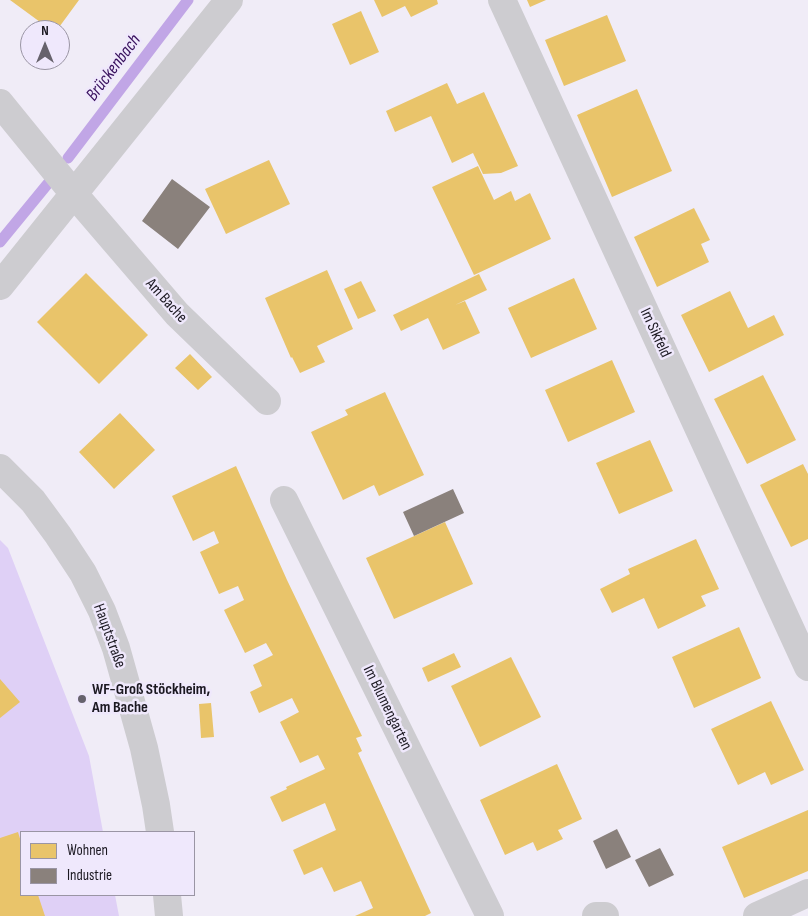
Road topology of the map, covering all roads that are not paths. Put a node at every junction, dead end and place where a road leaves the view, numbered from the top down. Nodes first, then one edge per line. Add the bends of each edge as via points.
1 (229, 0) edge
2 (502, 0) edge
3 (0, 103) edge
4 (74, 194) junction
5 (0, 286) edge
6 (267, 401) dead end
7 (0, 468) edge
8 (284, 500) dead end
9 (808, 666) edge
10 (160, 831) edge
11 (808, 892) edge
12 (167, 896) edge
13 (169, 916) edge
14 (490, 916) edge
15 (596, 916) edge
16 (605, 916) edge
17 (757, 916) edge

1 - 4 street
2 - 9 street, Im Sikfeld
3 - 4 street, Am Bache
4 - 5 street
4 - 6 street, Am Bache via 177,314
7 - 10 street, Hauptstraße via 33,501 58,535 83,573 102,612 116,648 144,748
8 - 14 street, Im Blumengarten
11 - 17 street
12 - 13 street
15 - 16 street

